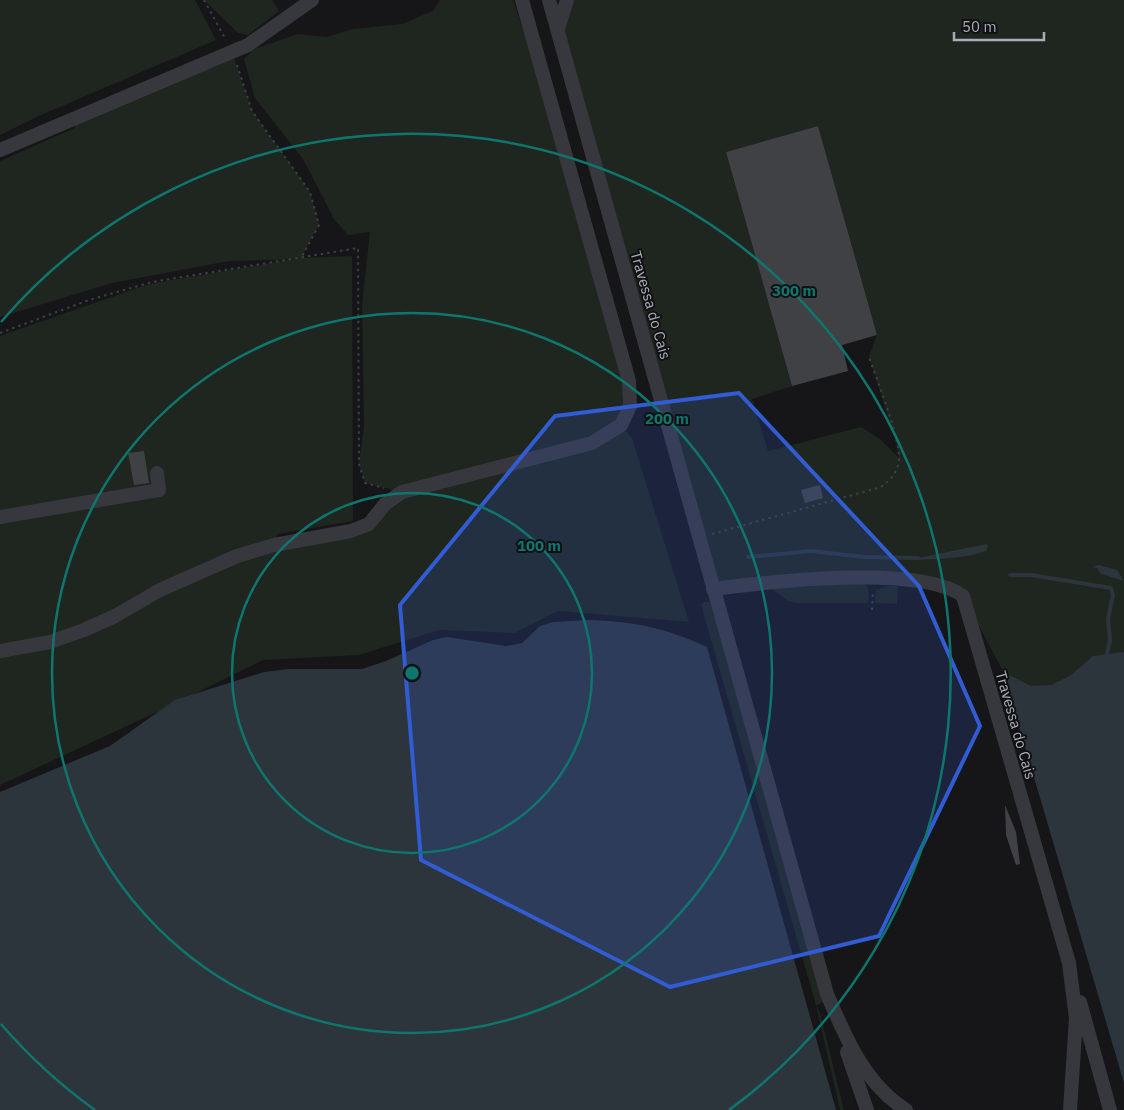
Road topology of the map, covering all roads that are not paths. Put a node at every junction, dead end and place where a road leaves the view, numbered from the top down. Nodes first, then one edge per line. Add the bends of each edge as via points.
1 (312, 0) edge
2 (522, 0) edge
3 (549, 0) edge
4 (568, 0) edge
5 (558, 30) junction
6 (0, 150) edge
7 (157, 473) dead end
8 (0, 517) edge
9 (713, 589) junction
10 (0, 651) edge
11 (1068, 963) junction
12 (827, 994) junction
13 (867, 1110) edge
14 (906, 1110) edge
15 (1070, 1110) edge
16 (1110, 1110) edge

1 - 6 street via 248,45
2 - 10 street via 629,381 630,406 621,425 592,443 402,492 385,504 370,524 351,532 274,545 237,556 160,590 84,630 50,642
3 - 5 street, Travessa do Cais
4 - 5 street
5 - 9 street, Travessa do Cais
7 - 8 street via 159,490
9 - 11 street, Travessa do Cais via 777,580 874,579 940,585 963,596
9 - 12 street, Travessa do Cais
11 - 15 street, Travessa do Cais via 1076,1018
11 - 16 street
12 - 13 street
12 - 14 street, Travessa do Cais via 844,1033 870,1077 885,1095

